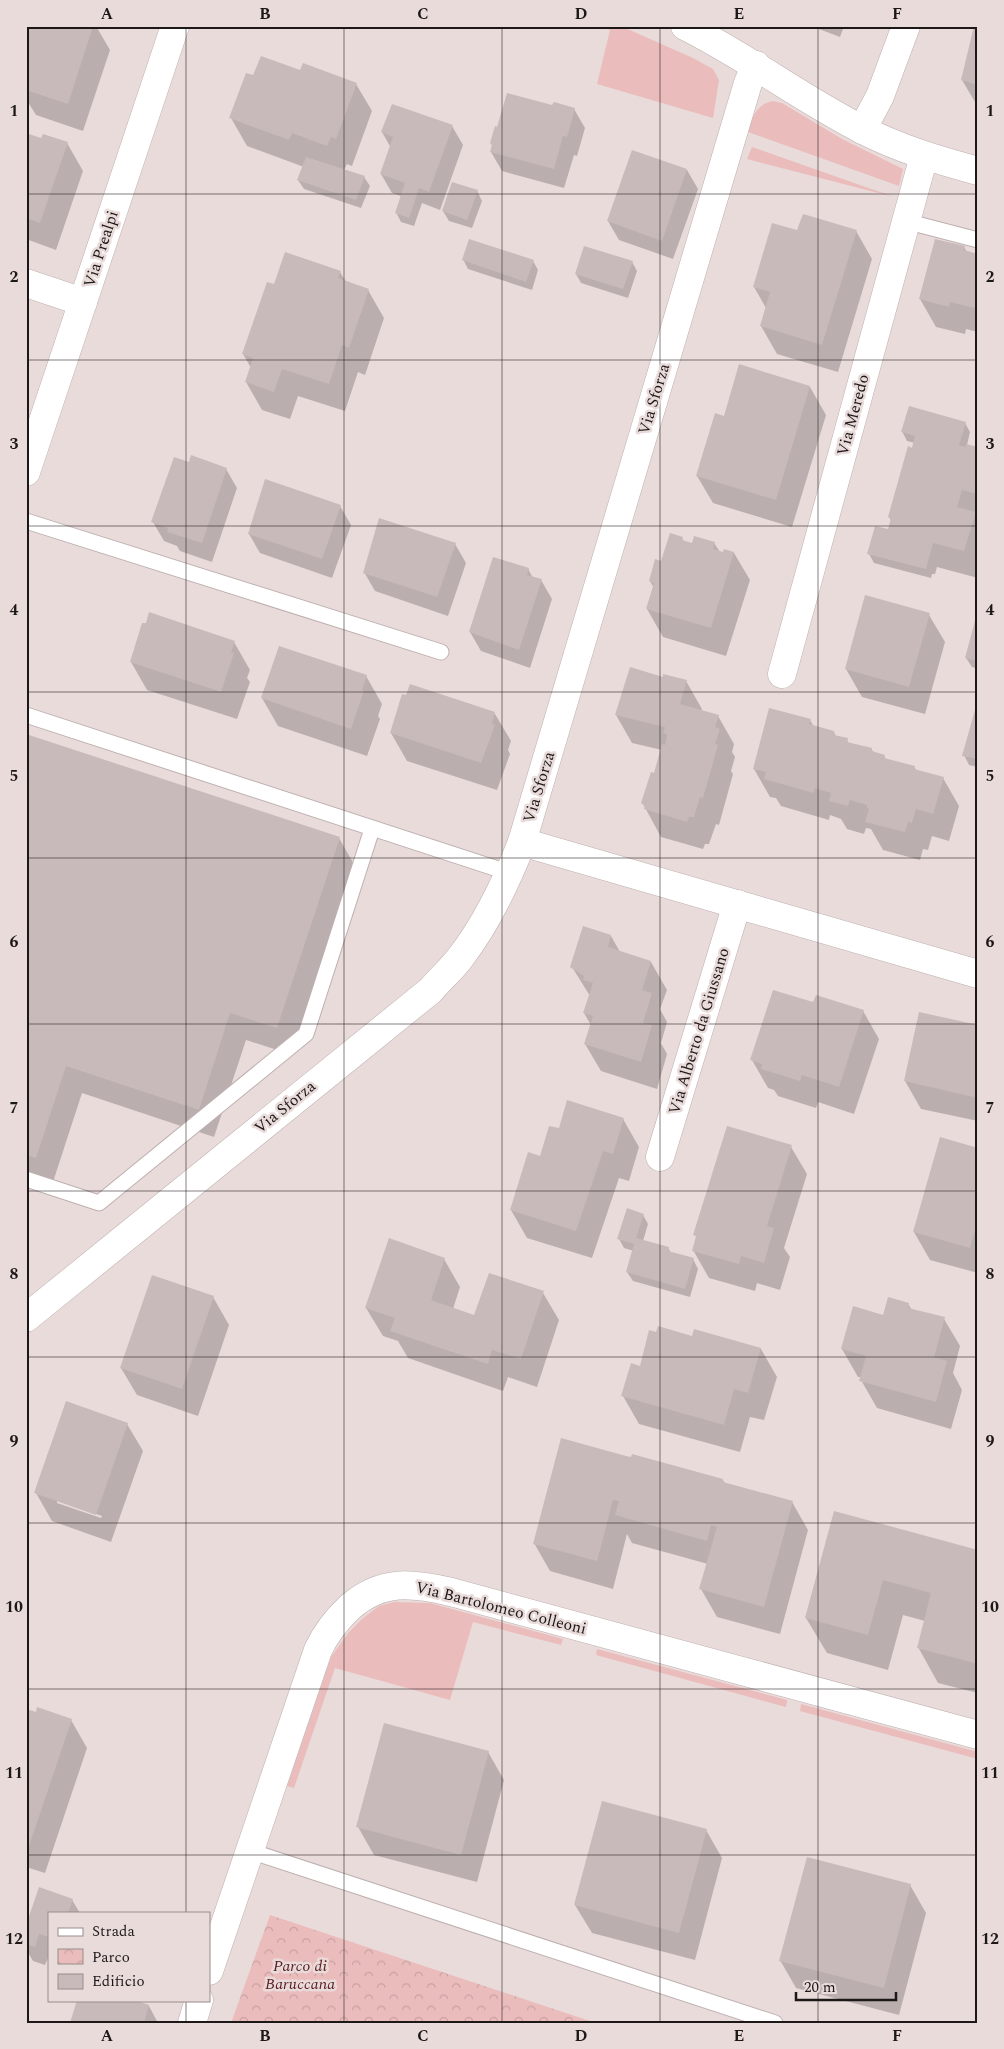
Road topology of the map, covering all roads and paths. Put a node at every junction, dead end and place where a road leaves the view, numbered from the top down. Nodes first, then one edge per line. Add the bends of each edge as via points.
1 (175, 26) edge
2 (685, 26) edge
3 (906, 26) edge
4 (756, 66) junction
5 (862, 130) junction
6 (924, 156) junction
7 (978, 171) edge
8 (905, 221) junction
9 (978, 240) edge
10 (26, 283) edge
11 (83, 302) junction
12 (26, 472) edge
13 (26, 521) edge
14 (441, 652) dead end
15 (782, 674) dead end
16 (26, 715) edge
17 (372, 829) junction
18 (522, 842) junction
19 (510, 873) junction
20 (738, 904) junction
21 (978, 974) edge
22 (660, 1157) dead end
23 (26, 1179) edge
24 (26, 1318) edge
25 (978, 1735) edge
26 (250, 1851) junction
27 (210, 1968) edge
28 (198, 2002) edge
29 (192, 2023) edge
30 (775, 2023) edge

1 - 11 street, Via Prealpi
2 - 4 street
3 - 5 street via 880,96
4 - 5 street
4 - 18 street, Via Sforza via 748,83
5 - 6 street
6 - 7 street
6 - 8 street, Via Meredo
8 - 9 lane
8 - 15 street, Via Meredo
10 - 11 street
11 - 12 street, Via Prealpi
13 - 14 lane
16 - 17 lane
17 - 19 lane
17 - 23 lane via 306,1034 99,1203
18 - 19 street, Via Sforza
18 - 20 street
19 - 24 street, Via Sforza via 479,932 431,990
20 - 21 street
20 - 22 street, Via Alberto da Giussano
25 - 26 street, Via Bartolomeo Colleoni via 451,1592 424,1586 395,1585 378,1589 358,1600 322,1641
26 - 27 street, Via Bartolomeo Colleoni
26 - 30 lane
28 - 29 street

